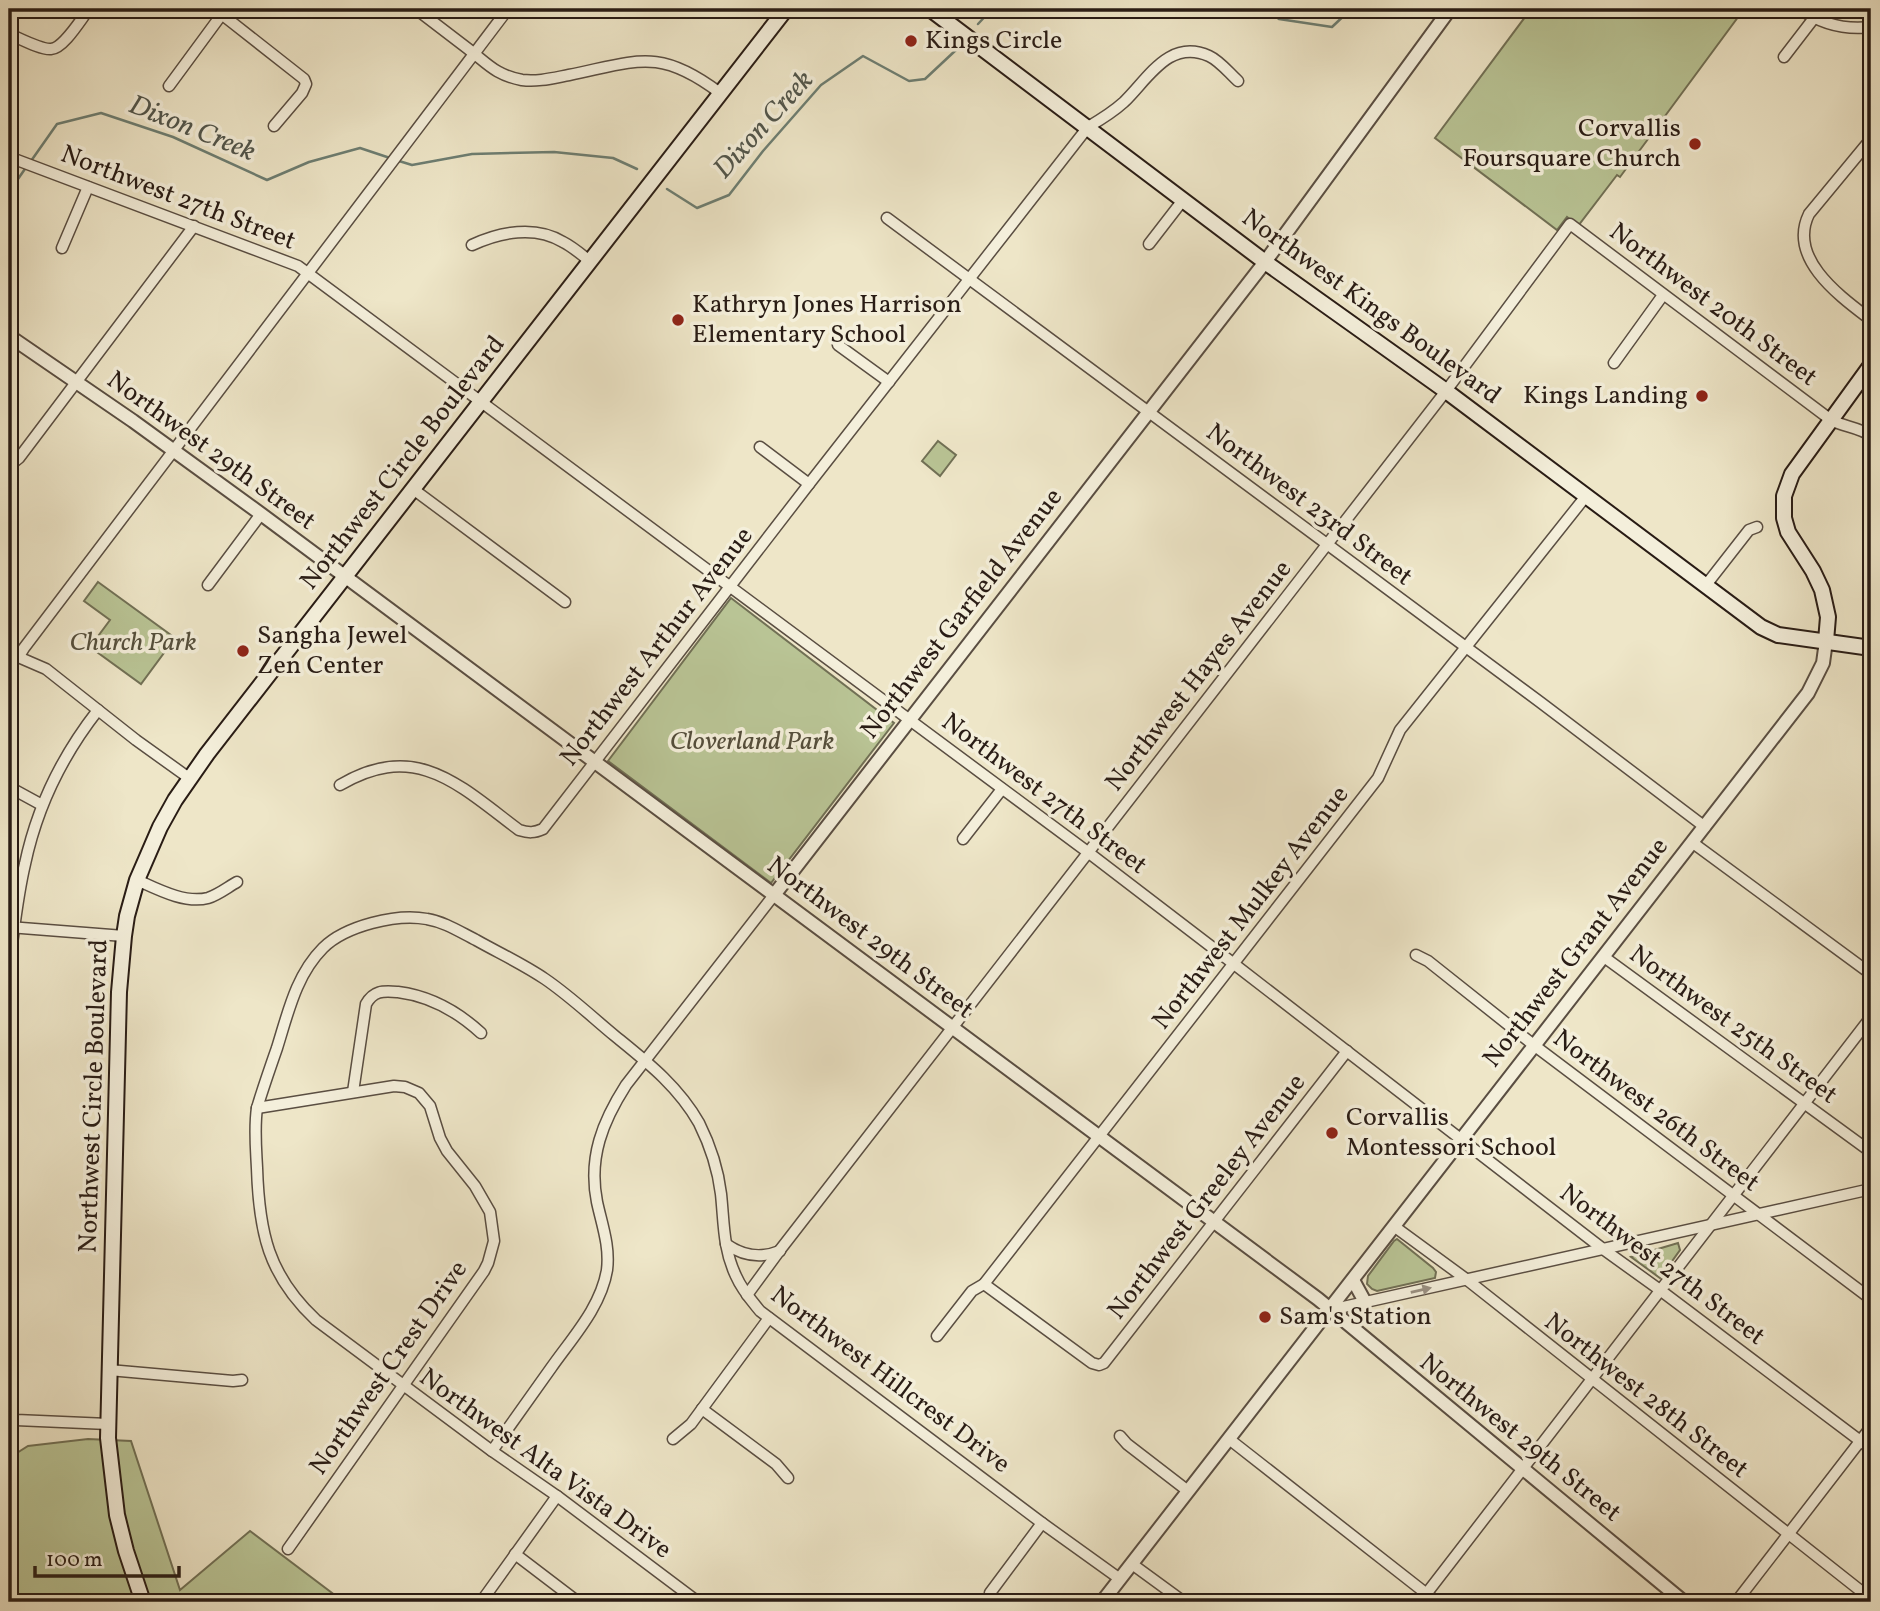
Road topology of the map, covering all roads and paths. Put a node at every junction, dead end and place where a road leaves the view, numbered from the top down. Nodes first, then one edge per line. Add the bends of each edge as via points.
1 (89, 9) edge
2 (416, 9) edge
3 (508, 9) edge
4 (786, 9) edge
5 (930, 9) edge
6 (1450, 9) edge
7 (1800, 9) edge
8 (219, 11) edge
9 (1814, 18) junction
10 (1871, 27) edge
11 (9, 34) edge
12 (475, 53) junction
13 (1784, 57) dead end
14 (1238, 81) dead end
15 (169, 86) dead end
16 (720, 93) junction
17 (274, 127) dead end
18 (1088, 127) junction
19 (1871, 139) edge
20 (12, 158) edge
21 (88, 187) junction
22 (1183, 200) junction
23 (887, 218) dead end
24 (1570, 224) joint
25 (194, 226) junction
26 (1149, 244) dead end
27 (472, 245) dead end
28 (62, 248) dead end
29 (591, 261) junction
30 (1265, 262) junction
31 (308, 273) junction
32 (969, 279) junction
33 (1663, 295) junction
34 (1871, 320) edge
35 (9, 337) edge
36 (838, 345) dead end
37 (1614, 363) dead end
38 (1871, 365) edge
39 (889, 382) junction
40 (77, 383) junction
41 (1446, 391) junction
42 (481, 402) junction
43 (1148, 412) junction
44 (1831, 420) junction
45 (1871, 436) edge
46 (760, 447) dead end
47 (174, 451) junction
48 (9, 466) edge
49 (809, 484) junction
50 (413, 489) junction
51 (1586, 496) junction
52 (261, 514) junction
53 (1757, 527) dead end
54 (1327, 545) junction
55 (345, 576) junction
56 (208, 585) dead end
57 (1706, 585) junction
58 (731, 587) junction
59 (565, 602) dead end
60 (1826, 641) junction
61 (1466, 647) junction
62 (1871, 648) edge
63 (14, 655) edge
64 (98, 710) junction
65 (909, 720) junction
66 (595, 762) junction
67 (189, 779) junction
68 (340, 785) dead end
69 (9, 787) edge
70 (1002, 789) junction
71 (42, 805) junction
72 (1705, 827) junction
73 (963, 839) dead end
74 (1693, 843) junction
75 (1088, 853) junction
76 (137, 880) junction
77 (237, 882) dead end
78 (774, 895) junction
79 (12, 928) edge
80 (124, 936) junction
81 (1416, 955) dead end
82 (1604, 957) junction
83 (1234, 964) junction
84 (9, 965) edge
85 (1871, 974) edge
86 (1871, 1017) edge
87 (953, 1028) junction
88 (481, 1033) dead end
89 (1535, 1046) junction
90 (1347, 1051) junction
91 (645, 1061) junction
92 (353, 1092) junction
93 (1805, 1103) junction
94 (257, 1108) junction
95 (1100, 1137) junction
96 (1461, 1140) junction
97 (1871, 1152) edge
98 (1871, 1189) edge
99 (1735, 1196) junction
100 (1758, 1214) junction
101 (1214, 1223) junction
102 (1712, 1224) junction
103 (1395, 1227) junction
104 (726, 1244) junction
105 (1603, 1249) junction
106 (780, 1250) junction
107 (1466, 1279) junction
108 (1353, 1280) junction
109 (984, 1284) junction
110 (1660, 1290) junction
111 (747, 1296) junction
112 (1871, 1299) edge
113 (1365, 1302) junction
114 (1330, 1310) junction
115 (769, 1318) junction
116 (937, 1336) dead end
117 (109, 1370) junction
118 (242, 1380) dead end
119 (1592, 1380) junction
120 (404, 1385) junction
121 (702, 1409) junction
122 (9, 1418) edge
123 (108, 1424) junction
124 (1871, 1427) edge
125 (1120, 1436) dead end
126 (673, 1439) dead end
127 (1229, 1439) junction
128 (1861, 1441) junction
129 (1871, 1449) edge
130 (492, 1451) junction
131 (1523, 1470) junction
132 (788, 1478) dead end
133 (1188, 1490) junction
134 (557, 1496) junction
135 (1042, 1523) junction
136 (1789, 1534) junction
137 (288, 1549) dead end
138 (514, 1554) junction
139 (1132, 1564) junction
140 (1120, 1579) junction
141 (990, 1594) dead end
142 (1423, 1598) edge
143 (1871, 1599) edge
144 (143, 1602) edge
145 (481, 1602) edge
146 (578, 1602) edge
147 (698, 1602) edge
148 (1102, 1602) edge
149 (1184, 1602) edge
150 (1437, 1602) edge
151 (1684, 1602) edge
152 (1736, 1602) edge

1 - 11 street via 57,47 47,48
2 - 12 street
3 - 12 street
4 - 16 main road, Northwest Circle Boulevard
5 - 18 main road, Northwest Kings Boulevard
6 - 30 street, Northwest Garfield Avenue
7 - 9 street
8 - 15 street
8 - 17 street via 304,79 302,93
9 - 10 street via 1834,25
9 - 13 street
12 - 16 street via 499,73 534,81 617,64 657,62 688,71
12 - 31 street
14 - 18 street, Northwest Arthur Avenue via 1207,55 1175,54
16 - 29 main road, Northwest Circle Boulevard
18 - 22 main road, Northwest Kings Boulevard
18 - 32 street, Northwest Arthur Avenue
19 - 34 street via 1809,214 1803,236 1821,276
20 - 21 street, Northwest 27th Street
21 - 25 street, Northwest 27th Street
21 - 28 street
22 - 26 street
22 - 30 main road, Northwest Kings Boulevard
23 - 32 street, Northwest 23rd Street
24 - 33 street, Northwest 20th Street
24 - 41 street, Northwest Hayes Avenue
25 - 31 street, Northwest 27th Street
25 - 40 street
27 - 29 street via 508,233 539,233 563,241
29 - 42 main road, Northwest Circle Boulevard
30 - 41 main road, Northwest Kings Boulevard
30 - 43 street, Northwest Garfield Avenue
31 - 42 street, Northwest 27th Street
31 - 47 street
32 - 39 street, Northwest Arthur Avenue
32 - 43 street, Northwest 23rd Street
33 - 37 street
33 - 44 street, Northwest 20th Street
35 - 40 street, Northwest 29th Street
36 - 39 street
38 - 44 main road, Northwest Grant Avenue
39 - 49 street, Northwest Arthur Avenue
40 - 47 street, Northwest 29th Street
40 - 48 street
41 - 51 main road, Northwest Kings Boulevard
41 - 54 street, Northwest Hayes Avenue
42 - 50 main road, Northwest Circle Boulevard
42 - 58 street, Northwest 27th Street
43 - 54 street, Northwest 23rd Street
43 - 65 street, Northwest Garfield Avenue
44 - 45 street, Northwest 20th Street
44 - 60 main road, Northwest Grant Avenue via 1792,474 1783,506 1788,532 1822,590 1828,617
46 - 49 street
47 - 52 street, Northwest 29th Street
47 - 63 street via 24,648
49 - 58 street, Northwest Arthur Avenue
50 - 55 main road, Northwest Circle Boulevard
50 - 59 street
51 - 57 main road, Northwest Kings Boulevard
51 - 61 street, Northwest Mulkey Avenue
52 - 55 street, Northwest 29th Street
52 - 56 street
53 - 57 street via 1749,530
54 - 61 street, Northwest 23rd Street
54 - 75 street, Northwest Hayes Avenue
55 - 66 street, Northwest 29th Street
55 - 67 main road, Northwest Circle Boulevard
57 - 60 main road, Northwest Kings Boulevard via 1770,632
58 - 65 street, Northwest 27th Street
58 - 66 street, Northwest Arthur Avenue
60 - 62 main road, Northwest Kings Boulevard
60 - 72 street, Northwest Grant Avenue via 1823,663 1808,693
61 - 72 street, Northwest 23rd Street
61 - 83 street, Northwest Mulkey Avenue via 1400,730 1378,778
63 - 64 street via 46,669
64 - 67 street
64 - 71 street via 60,766
65 - 70 street, Northwest 27th Street
65 - 78 street, Northwest Garfield Avenue
66 - 68 street, Northwest Arthur Avenue via 547,825 536,832 519,830 458,784 416,768 370,771
66 - 78 street, Northwest 29th Street
67 - 76 main road, Northwest Circle Boulevard via 160,827
69 - 71 street
70 - 73 street
70 - 75 street, Northwest 27th Street
71 - 79 street
72 - 74 street, Northwest Grant Avenue
74 - 82 street, Northwest Grant Avenue
74 - 85 street
75 - 83 street, Northwest 27th Street
75 - 87 street, Northwest Hayes Avenue
76 - 77 street via 189,898 208,898
76 - 80 main road, Northwest Circle Boulevard
78 - 87 street, Northwest 29th Street
78 - 91 street, Northwest Garfield Avenue
79 - 80 street
79 - 84 street
80 - 117 main road, Northwest Circle Boulevard
81 - 89 street, Northwest 26th Street
82 - 89 street, Northwest Grant Avenue
82 - 93 street, Northwest 25th Street
83 - 90 street, Northwest 27th Street
83 - 95 street, Northwest Mulkey Avenue
86 - 93 street
87 - 95 street, Northwest 29th Street
87 - 106 street, Northwest Hayes Avenue
88 - 92 street via 436,1003 404,993 379,992 366,1004
89 - 96 street, Northwest Grant Avenue
89 - 99 street, Northwest 26th Street
90 - 96 street, Northwest 27th Street
90 - 101 street, Northwest Greeley Avenue
91 - 94 street, Northwest Hillcrest Drive via 523,965 437,921 393,918 349,931 313,961 290,1004
91 - 104 street, Northwest Hillcrest Drive via 685,1101 706,1138 718,1174
91 - 130 street, Northwest Garfield Avenue via 611,1109 601,1132 595,1167 608,1255 601,1291
92 - 94 street, Northwest Crest Drive
92 - 120 street, Northwest Crest Drive via 405,1087 424,1098 440,1138 487,1203 493,1225 488,1263
93 - 97 street, Northwest 25th Street
93 - 99 street
94 - 120 street, Northwest Alta Vista Drive via 258,1196 268,1249 280,1277 316,1320
95 - 101 street, Northwest 29th Street
95 - 109 street, Northwest Mulkey Avenue
96 - 103 street, Northwest Grant Avenue
96 - 105 street, Northwest 27th Street
98 - 100 street
99 - 100 street, Northwest 26th Street
99 - 102 street
100 - 102 street
100 - 112 street, Northwest 26th Street
101 - 109 street, Northwest Greeley Avenue via 1099,1365
101 - 114 street, Northwest 29th Street
102 - 105 street
102 - 110 street
103 - 107 street, Northwest 28th Street
103 - 108 street, Northwest Grant Avenue
104 - 106 street via 750,1255
104 - 111 street, Northwest Hillcrest Drive
105 - 107 street
105 - 110 street, Northwest 27th Street
106 - 111 street, Northwest Hayes Avenue
113 -> 107 street
107 - 119 street, Northwest 28th Street
108 - 113 street
108 - 114 street, Northwest Grant Avenue
109 - 116 street, Northwest Mulkey Avenue via 972,1291
110 - 119 street
110 - 128 street, Northwest 27th Street
111 - 115 street, Northwest Hillcrest Drive
113 - 114 street
114 - 127 street, Northwest Grant Avenue
114 - 131 street, Northwest 29th Street
115 - 121 street
115 - 135 street, Northwest Hillcrest Drive
117 - 118 street
117 - 123 main road, Northwest Circle Boulevard
119 - 131 street
119 - 136 street, Northwest 28th Street
120 - 130 street, Northwest Alta Vista Drive
120 - 137 street, Northwest Crest Drive
121 - 126 street
121 - 132 street
122 - 123 street
123 - 144 main road, Northwest Circle Boulevard via 117,1515
124 - 128 street
125 - 133 street
127 - 133 street, Northwest Grant Avenue
127 - 142 street
128 - 129 street, Northwest 27th Street
128 - 136 street
130 - 134 street, Northwest Alta Vista Drive
131 - 142 street
131 - 151 street, Northwest 29th Street
133 - 139 street, Northwest Grant Avenue
134 - 138 street
134 - 147 street, Northwest Alta Vista Drive
135 - 140 street, Northwest Hillcrest Drive
135 - 141 street
136 - 143 street, Northwest 28th Street
136 - 152 street
138 - 145 street
138 - 146 street
139 - 140 street, Northwest Grant Avenue
139 - 149 street
140 - 148 street, Northwest Grant Avenue
142 - 150 street

